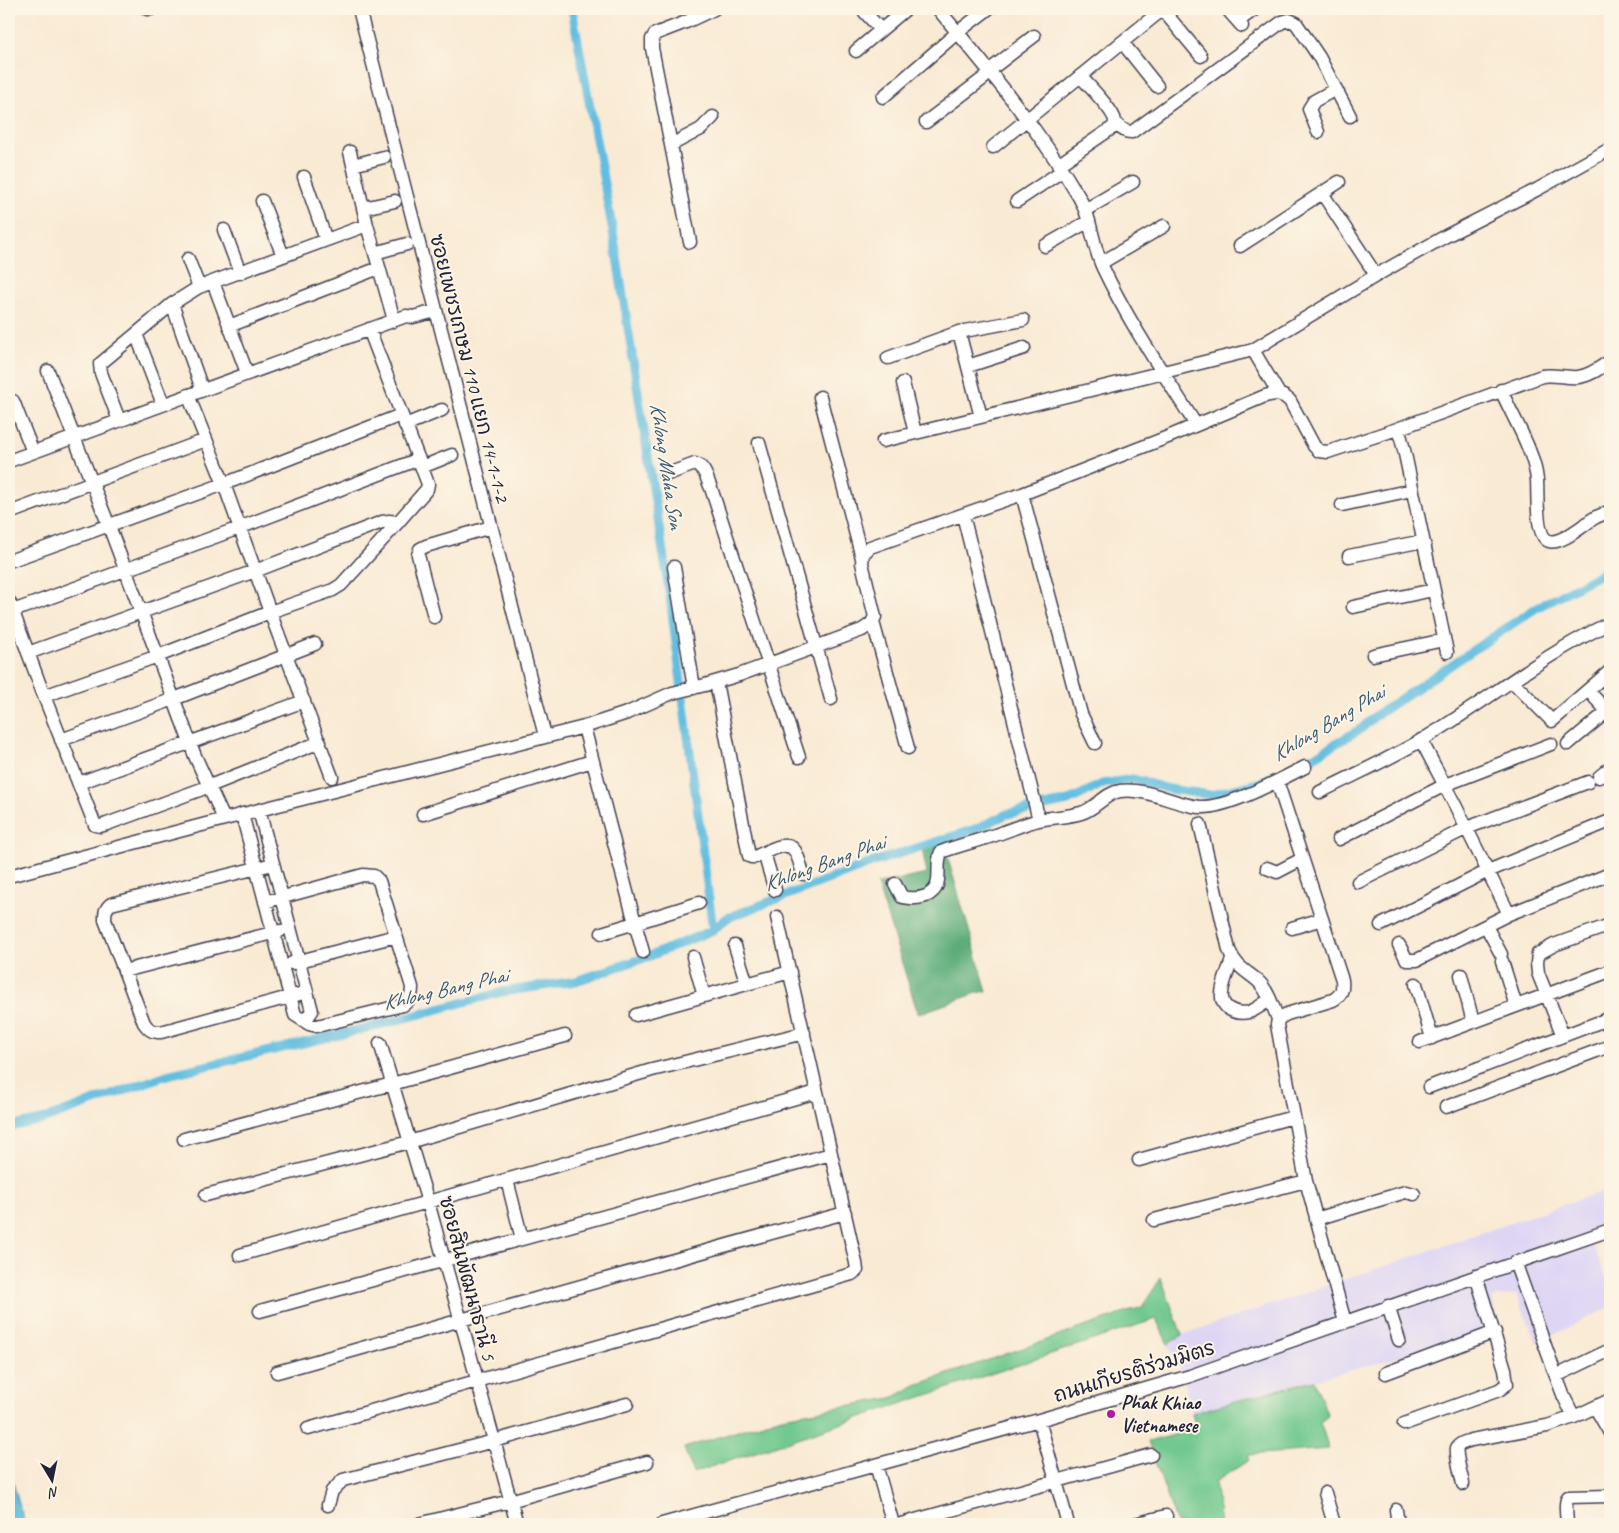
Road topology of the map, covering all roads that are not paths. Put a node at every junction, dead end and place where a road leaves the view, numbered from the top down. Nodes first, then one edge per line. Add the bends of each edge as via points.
1 (359, 9) edge
2 (714, 9) edge
3 (862, 9) edge
4 (906, 9) edge
5 (938, 9) edge
6 (988, 9) edge
7 (1163, 9) edge
8 (1227, 9) edge
9 (1255, 9) edge
10 (881, 30) junction
11 (958, 32) junction
12 (1034, 36) dead end
13 (1122, 42) junction
14 (856, 51) dead end
15 (1201, 56) dead end
16 (990, 71) junction
17 (1080, 76) junction
18 (1157, 86) dead end
19 (1336, 89) junction
20 (883, 96) dead end
21 (1350, 116) dead end
22 (713, 118) dead end
23 (1027, 119) junction
24 (926, 122) dead end
25 (1115, 123) junction
26 (1318, 132) dead end
27 (671, 145) junction
28 (993, 147) dead end
29 (1610, 149) edge
30 (350, 152) dead end
31 (384, 157) dead end
32 (353, 165) junction
33 (1060, 168) junction
34 (304, 177) dead end
35 (1133, 182) dead end
36 (1339, 182) dead end
37 (1322, 193) junction
38 (262, 201) dead end
39 (395, 201) dead end
40 (1017, 201) dead end
41 (364, 208) junction
42 (1087, 215) junction
43 (368, 225) junction
44 (1164, 226) dead end
45 (224, 230) dead end
46 (326, 240) junction
47 (690, 242) dead end
48 (407, 244) dead end
49 (1045, 246) dead end
50 (1240, 246) dead end
51 (375, 253) junction
52 (283, 256) junction
53 (188, 259) dead end
54 (1101, 263) junction
55 (379, 268) junction
56 (240, 273) junction
57 (1376, 275) junction
58 (213, 282) junction
59 (199, 288) junction
60 (172, 304) junction
61 (436, 307) junction
62 (400, 318) junction
63 (1023, 320) dead end
64 (230, 326) junction
65 (369, 329) junction
66 (959, 332) junction
67 (136, 334) junction
68 (1024, 348) dead end
69 (1254, 350) junction
70 (888, 358) dead end
71 (1610, 361) edge
72 (968, 366) junction
73 (48, 372) dead end
74 (1163, 372) junction
75 (247, 373) junction
76 (903, 383) dead end
77 (202, 389) junction
78 (1501, 390) junction
79 (1278, 394) junction
80 (188, 395) junction
81 (820, 397) dead end
82 (13, 401) dead end
83 (163, 404) junction
84 (442, 410) dead end
85 (981, 417) junction
86 (119, 420) junction
87 (403, 420) junction
88 (1196, 425) junction
89 (1397, 429) junction
90 (915, 433) junction
91 (74, 436) junction
92 (206, 440) junction
93 (883, 441) dead end
94 (759, 443) dead end
95 (33, 452) junction
96 (452, 455) dead end
97 (9, 461) edge
98 (420, 463) junction
99 (665, 475) dead end
100 (91, 481) junction
101 (224, 484) junction
102 (1412, 490) junction
103 (1022, 494) junction
104 (1342, 505) dead end
105 (1610, 511) edge
106 (9, 513) edge
107 (962, 515) junction
108 (398, 522) junction
109 (109, 526) junction
110 (491, 527) junction
111 (239, 528) junction
112 (1423, 541) junction
113 (1349, 556) dead end
114 (862, 558) junction
115 (9, 561) edge
116 (674, 567) dead end
117 (125, 569) junction
118 (255, 571) junction
119 (1433, 590) junction
120 (11, 606) edge
121 (1353, 607) dead end
122 (270, 612) junction
123 (142, 613) junction
124 (434, 617) dead end
125 (873, 622) junction
126 (1610, 622) edge
127 (315, 644) dead end
128 (816, 647) junction
129 (28, 653) junction
130 (1373, 655) dead end
131 (158, 656) junction
132 (286, 656) junction
133 (768, 664) junction
134 (1610, 671) edge
135 (1512, 681) junction
136 (716, 682) junction
137 (690, 689) junction
138 (44, 696) junction
139 (1594, 697) dead end
140 (174, 699) junction
141 (831, 699) dead end
142 (304, 701) junction
143 (1609, 710) edge
144 (584, 727) junction
145 (545, 736) junction
146 (61, 740) junction
147 (1421, 740) junction
148 (191, 742) junction
149 (320, 742) junction
150 (1095, 744) dead end
151 (1551, 744) dead end
152 (1568, 744) dead end
153 (908, 748) dead end
154 (799, 757) dead end
155 (592, 761) junction
156 (1305, 767) dead end
157 (1610, 768) edge
158 (332, 777) dead end
159 (1277, 781) junction
160 (79, 783) junction
161 (1445, 785) junction
162 (206, 788) junction
163 (1320, 792) dead end
164 (259, 810) junction
165 (1037, 813) junction
166 (242, 814) junction
167 (423, 814) dead end
168 (220, 820) junction
169 (1610, 821) edge
170 (1200, 824) dead end
171 (1467, 828) junction
172 (1339, 839) dead end
173 (764, 853) junction
174 (1302, 859) junction
175 (273, 864) junction
176 (1267, 868) dead end
177 (256, 869) junction
178 (1488, 871) junction
179 (803, 874) dead end
180 (1610, 874) edge
181 (9, 876) edge
182 (1358, 882) dead end
183 (895, 884) dead end
184 (775, 890) dead end
185 (282, 897) junction
186 (265, 902) junction
187 (699, 903) dead end
188 (1509, 914) junction
189 (778, 917) dead end
190 (1322, 919) junction
191 (636, 923) junction
192 (1381, 924) dead end
193 (1610, 925) edge
194 (1486, 926) junction
195 (290, 928) junction
196 (1292, 928) dead end
197 (602, 933) dead end
198 (273, 934) junction
199 (396, 936) junction
200 (1399, 945) dead end
201 (736, 946) dead end
202 (642, 952) dead end
203 (694, 957) dead end
204 (1232, 959) junction
205 (298, 962) junction
206 (282, 966) junction
207 (124, 971) junction
208 (1610, 971) edge
209 (790, 972) junction
210 (1461, 975) dead end
211 (747, 984) junction
212 (1416, 984) dead end
213 (306, 992) junction
214 (1546, 995) junction
215 (290, 996) junction
216 (704, 996) junction
217 (1269, 1000) junction
218 (1516, 1006) junction
219 (636, 1016) dead end
220 (1610, 1018) edge
221 (1278, 1019) junction
222 (305, 1021) junction
223 (1473, 1022) junction
224 (804, 1032) junction
225 (565, 1036) dead end
226 (1563, 1036) junction
227 (380, 1043) dead end
228 (1610, 1046) edge
229 (392, 1084) junction
230 (1429, 1087) dead end
231 (817, 1092) junction
232 (1446, 1106) dead end
233 (1293, 1117) junction
234 (184, 1139) dead end
235 (409, 1142) junction
236 (831, 1154) junction
237 (1139, 1160) dead end
238 (507, 1180) junction
239 (1306, 1180) junction
240 (1414, 1194) dead end
241 (206, 1195) dead end
242 (428, 1202) junction
243 (845, 1213) junction
244 (1316, 1218) junction
245 (1154, 1220) dead end
246 (1610, 1230) edge
247 (522, 1239) junction
248 (240, 1255) dead end
249 (444, 1260) junction
250 (1515, 1262) junction
251 (1476, 1276) junction
252 (1388, 1306) junction
253 (260, 1311) dead end
254 (460, 1321) junction
255 (1345, 1322) junction
256 (1495, 1332) junction
257 (1399, 1340) dead end
258 (1610, 1350) edge
259 (277, 1372) dead end
260 (1386, 1373) dead end
261 (1556, 1376) junction
262 (477, 1381) junction
263 (1610, 1400) edge
264 (627, 1404) dead end
265 (1595, 1407) junction
266 (1574, 1417) junction
267 (1039, 1420) junction
268 (1404, 1424) dead end
269 (308, 1430) dead end
270 (1610, 1433) edge
271 (494, 1441) junction
272 (1151, 1455) dead end
273 (647, 1462) dead end
274 (876, 1465) junction
275 (1055, 1482) junction
276 (1464, 1484) dead end
277 (1325, 1493) dead end
278 (1610, 1496) edge
279 (510, 1501) junction
280 (328, 1505) dead end
281 (1396, 1510) dead end
282 (1166, 1516) dead end
283 (419, 1524) edge
284 (516, 1524) edge
285 (662, 1524) edge
286 (893, 1524) edge
287 (901, 1524) edge
288 (1068, 1524) edge
289 (1135, 1524) edge
290 (1334, 1524) edge
291 (1398, 1524) edge
292 (1567, 1524) edge

1 - 61 street, ซอยเพชรเกษม 110 แยก 14-1-1-2
2 - 27 street via 660,30 652,39
3 - 10 street
4 - 10 street
5 - 11 street
6 - 11 street
7 - 13 street
7 - 15 street
8 - 9 street via 1240,24
10 - 14 street
11 - 16 street
11 - 20 street
12 - 16 street
13 - 17 street
13 - 18 street
16 - 23 street
16 - 24 street
17 - 23 street
17 - 25 street via 1112,113
19 - 21 street
19 - 25 street via 1296,23 1289,20 1132,132
19 - 26 street via 1314,101 1309,109
22 - 27 street via 701,129
23 - 28 street
23 - 33 street
25 - 33 street
27 - 47 street
29 - 57 street
30 - 32 street
31 - 32 street
32 - 41 street
33 - 40 street
33 - 42 street
34 - 46 street
35 - 42 street
36 - 37 street
37 - 50 street
37 - 57 street
38 - 52 street
39 - 41 street
41 - 43 street
42 - 49 street
42 - 54 street
43 - 46 street
43 - 51 street
44 - 54 street
45 - 56 street
46 - 52 street
48 - 51 street
51 - 55 street
52 - 56 street
53 - 59 street
54 - 74 street
55 - 62 street
55 - 64 street
56 - 58 street
57 - 69 street
58 - 59 street
58 - 64 street
59 - 60 street
60 - 67 street
60 - 77 street
61 - 62 street via 413,317
61 - 110 street, ซอยเพชรเกษม 110 แยก 14-1-1-2
62 - 65 street
63 - 66 street
64 - 75 street
65 - 75 street
65 - 87 street
66 - 70 street
66 - 72 street
67 - 83 street
67 - 86 street via 100,364
68 - 72 street
69 - 74 street
69 - 79 street
71 - 78 street via 1582,376 1547,375
72 - 85 street
73 - 91 street
74 - 85 street
74 - 88 street
75 - 77 street
76 - 90 street
77 - 80 street
78 - 89 street
78 - 105 street via 1536,473 1539,523 1544,538 1548,541 1563,539
79 - 88 street via 1264,396
79 - 89 street via 1290,401 1314,446 1322,452 1333,452
80 - 83 street
80 - 92 street
81 - 114 street
82 - 95 street
83 - 86 street
84 - 87 street
85 - 90 street
86 - 91 street
87 - 98 street
87 - 101 street
88 - 103 street
89 - 102 street
90 - 93 street
91 - 95 street
91 - 100 street
92 - 100 street
92 - 101 street
94 - 128 street
95 - 97 street
96 - 98 street
98 - 108 street via 427,489
98 - 111 street
99 - 133 street via 695,464 703,469
100 - 106 street
100 - 109 street
101 - 109 street
101 - 111 street
102 - 104 street
102 - 112 street
103 - 107 street
103 - 150 street via 1076,697
107 - 114 street via 875,544 866,550
107 - 165 street
108 - 118 street via 382,522
108 - 122 street via 338,588
109 - 115 street
109 - 117 street
110 - 124 street via 420,550 418,555
110 - 145 street, ซอยเพชรเกษม 110 แยก 14-1-1-2
111 - 117 street
111 - 118 street
112 - 113 street
112 - 119 street
114 - 125 street via 874,612
116 - 137 street
117 - 120 street
117 - 123 street
118 - 122 street
118 - 123 street
119 - 121 street
119 - 130 street via 1445,646
120 - 129 street
122 - 131 street
122 - 132 street
123 - 129 street
123 - 131 street
125 - 128 street via 862,630
125 - 153 street
126 - 135 street via 1561,648
127 - 132 street
128 - 133 street
128 - 141 street
129 - 138 street
131 - 138 street
131 - 140 street
132 - 140 street
132 - 142 street
133 - 136 street
133 - 154 street
134 - 135 street via 1552,721
135 - 147 street
136 - 137 street
136 - 173 street via 749,856
137 - 144 street
138 - 146 street
139 - 143 street
140 - 146 street
140 - 148 street
142 - 148 street
142 - 149 street
143 - 152 street
144 - 145 street
144 - 155 street
145 - 164 street
146 - 160 street
147 - 161 street
147 - 163 street
148 - 160 street
148 - 162 street
149 - 158 street
149 - 162 street
151 - 161 street
155 - 167 street
155 - 191 street
156 - 159 street
157 - 171 street via 1593,779
159 - 165 street via 1209,807 1123,790 1082,813
159 - 174 street
160 - 162 street via 98,826
161 - 171 street
161 - 172 street
162 - 168 street
164 - 166 street
164 - 175 street
165 - 183 street via 941,852 939,881 931,893 916,899 902,897
166 - 168 street
166 - 177 street
168 - 181 street
169 - 178 street
170 - 204 street
171 - 178 street
171 - 182 street
173 - 179 street via 786,846 792,848
173 - 184 street
174 - 176 street via 1277,872
174 - 190 street
175 - 177 street
175 - 185 street
177 - 186 street
177 - 207 street via 112,904 105,912 105,920
178 - 188 street
178 - 192 street
180 - 188 street
185 - 186 street
185 - 195 street
185 - 199 street via 374,876 379,881
186 - 198 street
187 - 191 street
188 - 194 street
189 - 209 street
190 - 196 street
190 - 221 street via 1342,980 1341,993 1333,1000
191 - 197 street
191 - 202 street
193 - 214 street via 1538,954 1538,973
194 - 200 street via 1417,960 1407,960
194 - 218 street via 1502,958
195 - 198 street
195 - 205 street
198 - 206 street
198 - 207 street
199 - 205 street
199 - 222 street via 412,987 408,1001 403,1005 317,1026
201 - 211 street
203 - 216 street
204 - 217 street via 1258,981
204 - 217 street via 1222,994 1226,1008 1249,1012
205 - 206 street
205 - 213 street
206 - 215 street
207 - 215 street via 144,1023 148,1030 154,1032
208 - 214 street
209 - 211 street
209 - 224 street
210 - 223 street
211 - 216 street
212 - 223 street via 1426,1040
213 - 215 street
213 - 222 street via 312,1011
214 - 218 street
214 - 226 street
215 - 222 street via 295,1015
216 - 219 street
217 - 221 street
218 - 223 street
220 - 226 street
221 - 233 street
224 - 231 street
224 - 235 street via 652,1070
225 - 229 street
226 - 230 street
227 - 229 street, ซอยสินพัฒนาธานี 5
228 - 232 street
229 - 234 street
229 - 235 street, ซอยสินพัฒนาธานี 5
231 - 236 street
231 - 238 street
233 - 237 street
233 - 239 street
235 - 241 street
235 - 242 street, ซอยสินพัฒนาธานี 5
236 - 243 street
236 - 247 street
238 - 242 street
238 - 247 street
239 - 244 street
239 - 245 street
240 - 244 street via 1406,1192
242 - 248 street
242 - 249 street, ซอยสินพัฒนาธานี 5
243 - 254 street
243 - 262 street via 857,1270 852,1274
244 - 255 street
246 - 250 street, ถนนเกียรติร่วมมิตร
247 - 249 street
249 - 253 street
249 - 254 street, ซอยสินพัฒนาธานี 5
250 - 251 street, ถนนเกียรติร่วมมิตร
250 - 261 street
251 - 252 street, ถนนเกียรติร่วมมิตร
251 - 256 street
252 - 255 street, ถนนเกียรติร่วมมิตร
252 - 257 street
254 - 259 street
254 - 262 street, ซอยสินพัฒนาธานี 5
255 - 267 street, ถนนเกียรติร่วมมิตร via 1190,1376
256 - 260 street
256 - 268 street via 1507,1384
258 - 261 street
261 - 266 street
262 - 269 street
262 - 271 street, ซอยสินพัฒนาธานี 5
263 - 265 street
264 - 271 street
265 - 266 street
265 - 270 street
266 - 276 street via 1461,1444 1457,1455
267 - 274 street, ถนนเกียรติร่วมมิตร
267 - 275 street
271 - 279 street, ซอยสินพัฒนาธานี 5
271 - 280 street via 342,1480 332,1491
272 - 275 street
273 - 279 street
274 - 285 street, ถนนเกียรติร่วมมิตร
274 - 286 street
275 - 287 street
275 - 288 street
277 - 290 street
278 - 292 street via 1568,1497
279 - 283 street
279 - 284 street, ซอยสินพัฒนาธานี 5
281 - 291 street
282 - 289 street

